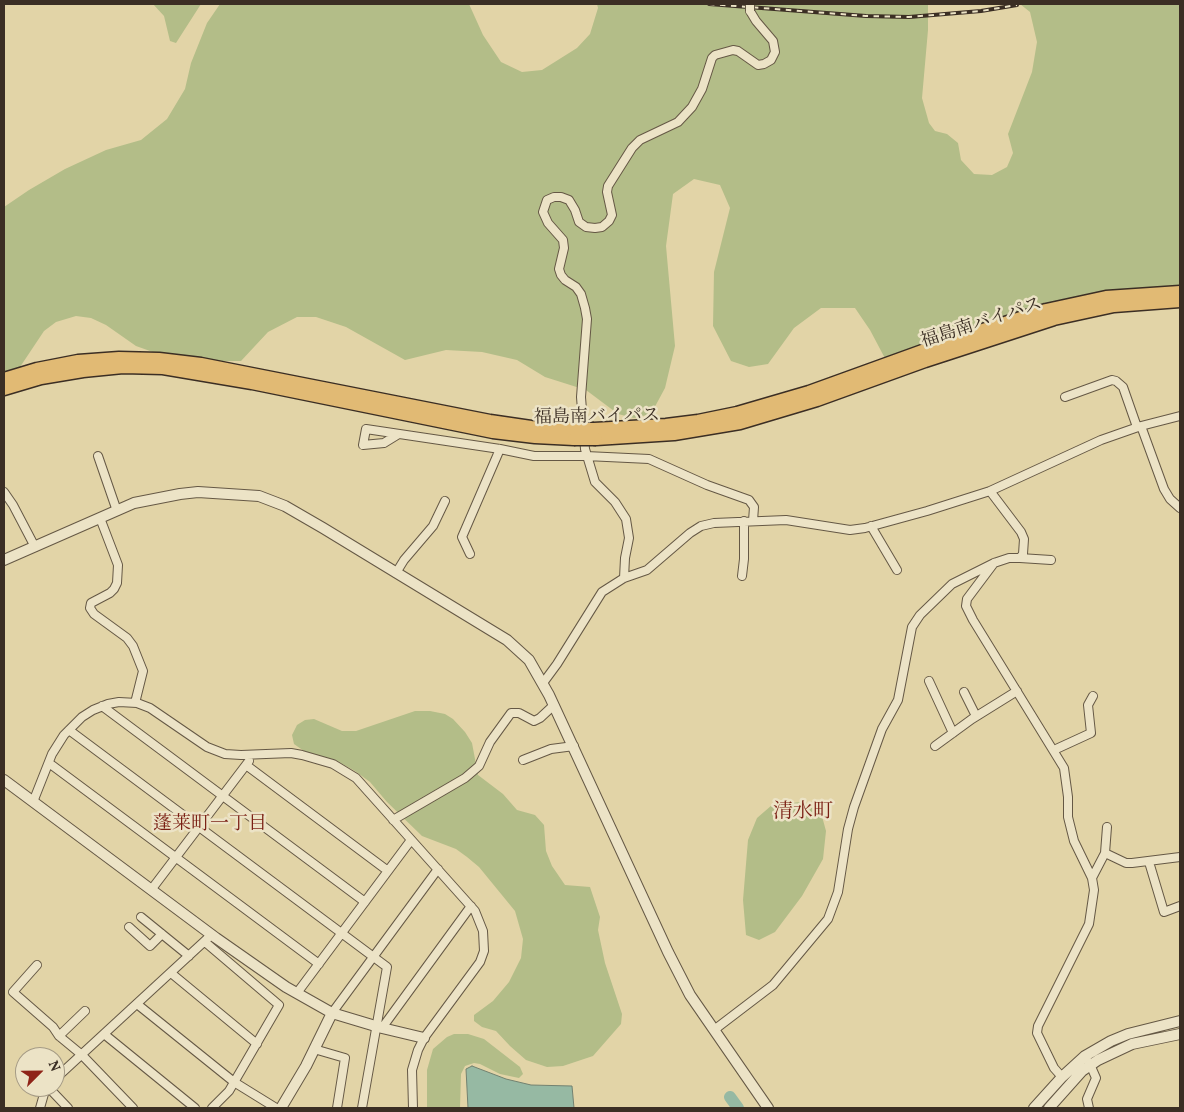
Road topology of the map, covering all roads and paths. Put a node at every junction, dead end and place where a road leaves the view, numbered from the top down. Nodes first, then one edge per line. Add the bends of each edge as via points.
1 (750, 8) edge
2 (1180, 292) edge
3 (1180, 301) edge
4 (4, 378) edge
5 (4, 389) edge
6 (1065, 398) dead end
7 (1180, 416) edge
8 (1139, 427) junction
9 (573, 434) junction
10 (595, 434) junction
11 (397, 435) dead end
12 (500, 449) junction
13 (98, 456) dead end
14 (586, 456) junction
15 (990, 491) junction
16 (4, 492) edge
17 (445, 501) dead end
18 (1180, 508) edge
19 (117, 511) junction
20 (100, 518) junction
21 (749, 521) junction
22 (871, 526) junction
23 (35, 546) junction
24 (470, 554) dead end
25 (1020, 558) junction
26 (4, 560) edge
27 (1051, 560) dead end
28 (994, 563) junction
29 (897, 570) dead end
30 (396, 574) junction
31 (742, 576) dead end
32 (624, 578) junction
33 (929, 681) dead end
34 (543, 683) junction
35 (1017, 691) junction
36 (964, 692) dead end
37 (1093, 696) dead end
38 (135, 703) junction
39 (554, 705) junction
40 (102, 706) junction
41 (976, 716) junction
42 (69, 730) junction
43 (953, 733) junction
44 (574, 746) junction
45 (935, 746) dead end
46 (1054, 750) junction
47 (253, 756) junction
48 (523, 760) dead end
49 (49, 763) junction
50 (246, 765) junction
51 (4, 780) edge
52 (222, 796) junction
53 (33, 802) junction
54 (393, 820) junction
55 (199, 827) junction
56 (1107, 827) dead end
57 (411, 840) junction
58 (1105, 853) junction
59 (1180, 857) edge
60 (176, 858) junction
61 (1149, 862) junction
62 (438, 869) junction
63 (388, 871) junction
64 (1092, 878) junction
65 (151, 890) junction
66 (365, 902) junction
67 (471, 906) junction
68 (1180, 906) edge
69 (141, 917) dead end
70 (129, 927) dead end
71 (162, 934) junction
72 (342, 934) junction
73 (208, 938) junction
74 (189, 956) junction
75 (374, 956) junction
76 (319, 964) junction
77 (37, 965) dead end
78 (171, 973) junction
79 (297, 993) junction
80 (137, 1004) junction
81 (85, 1011) dead end
82 (332, 1013) junction
83 (1180, 1021) edge
84 (380, 1027) junction
85 (714, 1030) junction
86 (104, 1034) junction
87 (1180, 1034) edge
88 (58, 1036) junction
89 (424, 1038) junction
90 (257, 1044) junction
91 (314, 1049) junction
92 (82, 1054) junction
93 (1088, 1060) junction
94 (65, 1070) edge
95 (1062, 1077) junction
96 (234, 1082) junction
97 (40, 1108) edge
98 (68, 1108) edge
99 (133, 1108) edge
100 (195, 1108) edge
101 (212, 1108) edge
102 (276, 1108) edge
103 (281, 1108) edge
104 (336, 1108) edge
105 (362, 1108) edge
106 (412, 1108) edge
107 (768, 1108) edge
108 (1034, 1108) edge
109 (1049, 1108) edge
110 (1089, 1108) edge

1 - 14 street via 756,21 773,41 775,52 772,60 758,65 732,50 715,55 692,107 678,122 640,140 632,148 608,186 612,215 609,221 602,227 586,227 579,222 569,200 561,197 547,200 544,206 545,218 563,240 559,269 565,280 581,294 587,320 581,397
2 - 10 highway, 福島南バイパス via 1106,297 1046,310 765,406 698,421
3 - 10 highway, 福島南バイパス via 1114,306 1054,319 740,423 674,434
4 - 9 highway, 福島南バイパス via 78,361 159,359 201,364 490,421
5 - 9 highway, 福島南バイパス via 82,371 163,368 493,432 535,437
6 - 8 street via 1112,380 1123,387
7 - 8 street
8 - 15 street via 1101,440
8 - 18 street via 1164,489
9 - 10 highway, 福島南バイパス, bridge
11 - 12 street
12 - 14 street via 541,457
12 - 24 street via 462,538
13 - 19 street
14 - 21 street via 650,459 750,500 754,507
14 - 32 street via 595,482 616,502 626,519 629,538
15 - 22 street
15 - 25 street via 1021,532 1024,546
16 - 23 street
17 - 30 street via 433,526
19 - 20 street
19 - 30 street via 134,503 180,494 259,496 285,506
20 - 23 street
20 - 38 street via 118,565 117,583 110,593 92,602 90,608 133,646 144,671
21 - 22 street via 786,520 842,530
21 - 31 street
21 - 32 street via 701,526 648,570
22 - 29 street
23 - 26 street
25 - 27 street
25 - 28 street
28 - 35 street via 967,599 966,606
28 - 85 street via 952,584 912,627 898,700 882,729 865,774 848,829 838,892 828,919 773,985
30 - 34 street via 507,640 528,660
32 - 34 street via 598,595
33 - 43 street
34 - 39 street
35 - 41 street
35 - 46 street
36 - 41 street
37 - 46 street via 1088,705 1091,733
38 - 40 street
38 - 47 street via 150,708 207,747 225,754
39 - 44 street
39 - 54 street via 534,721 511,713 490,742 479,766 465,778
40 - 42 street via 89,712
40 - 52 street
41 - 43 street
42 - 49 street
42 - 55 street
43 - 45 street
44 - 48 street via 551,749
44 - 85 street via 668,952 690,995
46 - 64 street via 1066,776 1068,817 1074,841
47 - 50 street
47 - 54 street via 291,753 333,764 356,778
49 - 53 street
49 - 60 street
50 - 52 street
50 - 63 street
51 - 53 street
52 - 55 street
52 - 66 street
53 - 65 street
54 - 57 street
55 - 60 street
55 - 72 street
56 - 58 street
57 - 62 street
57 - 63 street
58 - 61 street via 1126,863
58 - 64 street
59 - 61 street
60 - 65 street
60 - 76 street
61 - 68 street via 1164,912
62 - 67 street
62 - 75 street
63 - 66 street
64 - 95 street via 1094,890 1089,924 1038,1026 1037,1033 1054,1068
65 - 73 street
66 - 72 street
67 - 84 street
67 - 89 street via 483,931 484,952
69 - 71 street
70 - 71 street via 150,946
71 - 74 street
72 - 75 street
72 - 76 street
73 - 74 street
73 - 79 street
73 - 90 street via 280,1005
74 - 78 street
75 - 82 street
75 - 84 street via 387,967
76 - 79 street
77 - 88 street via 13,992 53,1027
78 - 80 street
78 - 90 street
79 - 82 street
80 - 86 street
80 - 96 street
81 - 88 street
82 - 84 street
82 - 91 street
83 - 93 street via 1111,1041
84 - 89 street
84 - 105 street
85 - 107 street
86 - 92 street
86 - 100 street
87 - 93 street via 1132,1044
88 - 92 street
89 - 106 street via 412,1070
90 - 96 street
91 - 103 street
91 - 104 street via 346,1058
92 - 94 street
92 - 99 street
93 - 95 street
93 - 109 street
93 - 110 street via 1096,1078 1087,1099
95 - 108 street
96 - 101 street
96 - 102 street
97 - 98 street via 48,1087

